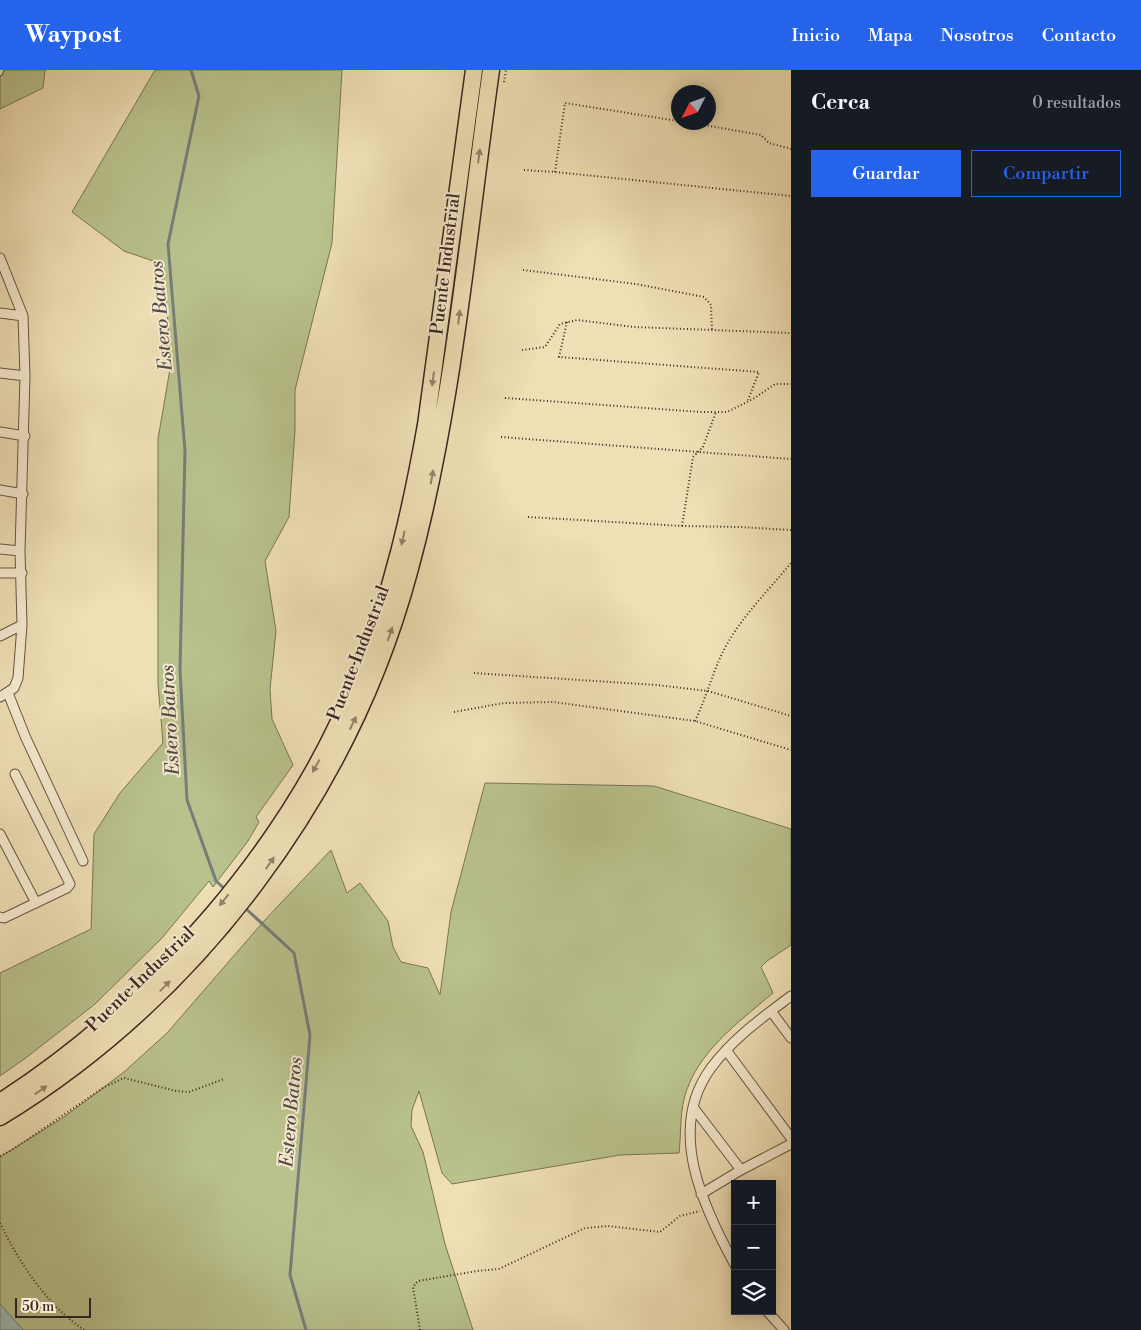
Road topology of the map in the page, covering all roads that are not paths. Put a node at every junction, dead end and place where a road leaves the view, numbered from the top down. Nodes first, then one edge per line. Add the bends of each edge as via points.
1 (474, 70) edge
2 (490, 70) edge
3 (1, 263) edge
4 (0, 313) edge
5 (23, 316) junction
6 (0, 373) edge
7 (25, 376) junction
8 (0, 432) edge
9 (24, 436) junction
10 (0, 490) edge
11 (23, 494) junction
12 (0, 549) edge
13 (20, 551) junction
14 (22, 573) junction
15 (0, 574) edge
16 (22, 624) junction
17 (0, 636) edge
18 (366, 677) junction
19 (4, 695) edge
20 (15, 774) dead end
21 (0, 834) edge
22 (83, 861) dead end
23 (36, 903) junction
24 (0, 917) edge
25 (791, 996) edge
26 (771, 1011) junction
27 (791, 1038) edge
28 (726, 1050) junction
29 (0, 1102) edge
30 (693, 1106) junction
31 (0, 1117) edge
32 (791, 1138) edge
33 (791, 1144) edge
34 (741, 1170) junction
35 (701, 1194) junction
36 (731, 1257) edge
37 (771, 1315) edge
38 (784, 1330) edge

1 -> 18 highway, Puente Industrial via 420,460 398,561
18 -> 2 highway, Puente Industrial via 398,610 434,465 453,361
3 - 5 street
4 - 5 street
5 - 7 street
6 - 7 street
7 - 9 street
8 - 9 street
9 - 11 street
10 - 11 street
11 - 13 street
12 - 13 street
13 - 14 street
14 - 15 street
14 - 16 street
16 - 17 street
16 - 19 street via 17,684
18 -> 29 highway, Puente Industrial via 294,803 221,904 173,957 102,1026
31 -> 18 highway, Puente Industrial via 62,1075 129,1021 180,972 229,917 267,868 312,799 342,745
19 - 22 street
20 - 23 street via 70,881 67,888
21 - 23 street
23 - 24 street
25 - 26 street
26 - 27 street
26 - 28 street
28 - 30 street via 706,1076
28 - 32 street
30 - 34 street
30 - 35 street via 691,1150
33 - 34 street
34 - 35 street
35 - 36 street
37 - 38 street

